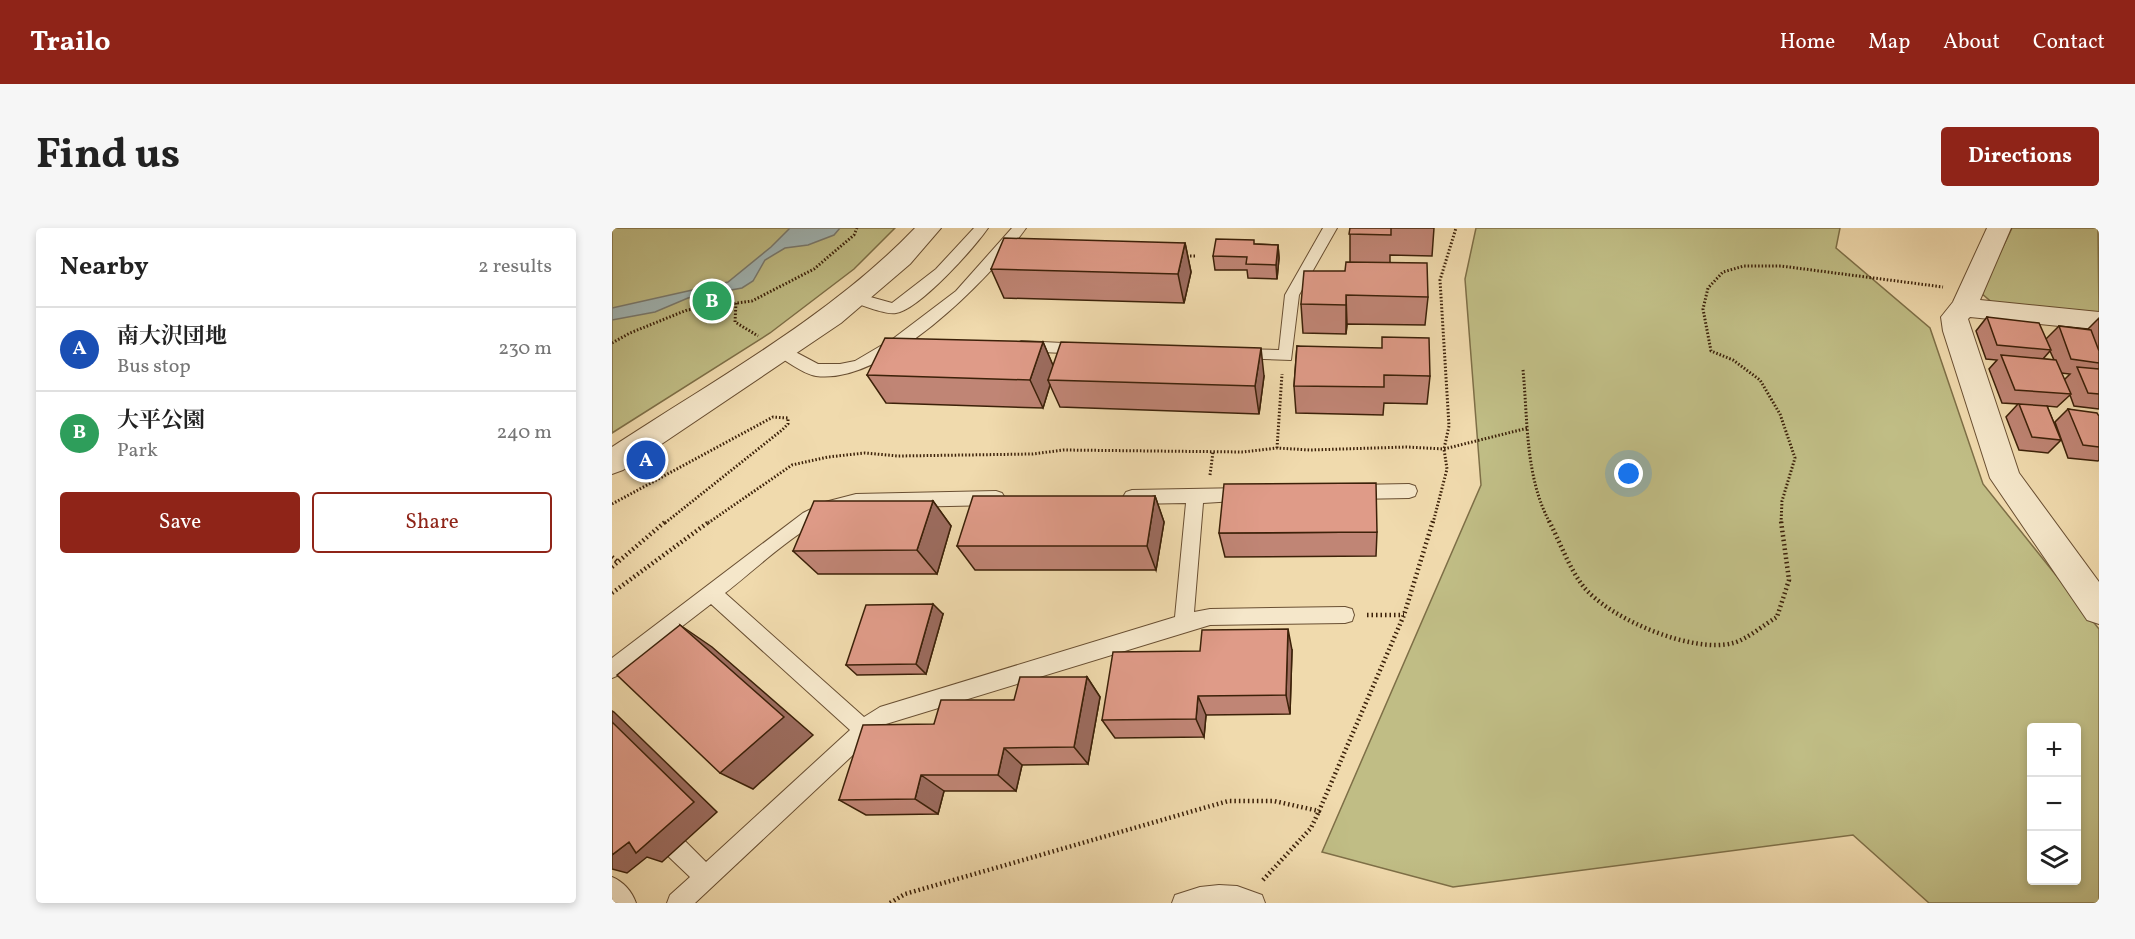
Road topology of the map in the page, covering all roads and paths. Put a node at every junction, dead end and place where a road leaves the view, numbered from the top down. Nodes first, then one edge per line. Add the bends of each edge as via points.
1 (857, 228) edge
2 (929, 228) edge
3 (981, 228) edge
4 (1019, 228) edge
5 (1330, 228) edge
6 (1456, 228) edge
7 (1998, 228) edge
8 (1174, 256) edge
9 (1197, 256) dead end
10 (856, 298) junction
11 (1968, 299) junction
12 (736, 303) junction
13 (2099, 321) edge
14 (899, 342) junction
15 (923, 342) edge
16 (612, 343) edge
17 (774, 346) junction
18 (1005, 346) edge
19 (1099, 349) edge
20 (1216, 354) edge
21 (1286, 356) junction
22 (1523, 370) dead end
23 (1528, 428) junction
24 (1277, 448) junction
25 (1444, 449) junction
26 (612, 462) edge
27 (1409, 491) dead end
28 (1338, 493) edge
29 (1267, 494) edge
30 (1195, 496) junction
31 (1113, 497) edge
32 (1020, 498) edge
33 (612, 504) edge
34 (612, 557) edge
35 (618, 562) junction
36 (612, 567) edge
37 (711, 592) junction
38 (612, 593) edge
39 (2099, 609) edge
40 (1345, 615) joint
41 (1404, 615) junction
42 (1184, 623) junction
43 (612, 669) edge
44 (864, 730) junction
45 (1319, 811) junction
46 (670, 838) edge
47 (1273, 869) dead end
48 (706, 877) junction
49 (612, 888) edge
50 (625, 903) edge
51 (678, 903) edge
52 (890, 903) edge
53 (1183, 903) edge
54 (1254, 903) edge

1 - 12 path via 814,269 752,301
2 - 10 street
3 - 10 lane via 942,274 894,309
4 - 14 lane via 961,294
5 - 21 lane via 1292,295
6 - 25 path via 1440,280 1449,426
7 - 11 street
8 - 9 path
10 - 17 street
11 - 13 street
11 - 23 path via 1781,266 1744,266 1723,272 1708,288 1702,309 1711,351 1733,360 1760,380 1780,414 1794,458 1782,501 1781,531 1789,580 1777,617 1734,643 1694,644 1652,630 1608,610 1583,586 1542,508 1533,480
11 - 39 street via 1954,317 2005,478
12 - 16 path via 687,310
12 - 17 path via 735,322
14 - 15 lane
14 - 17 lane via 860,365 840,370 816,370
17 - 26 street
18 - 19 lane
20 - 21 lane
21 - 24 path
22 - 23 path
23 - 25 path
24 - 25 path
24 - 38 path via 1244,452 1063,450 898,456 865,453 792,465
25 - 41 path via 1447,469
27 - 28 lane
29 - 30 lane
30 - 31 lane
30 - 42 lane
32 - 37 lane via 841,503 808,518
33 - 35 path via 773,417 788,418 782,430
34 - 35 path
35 - 36 path
37 - 43 lane
37 - 44 lane
40 - 41 path
40 - 42 lane via 1210,617
41 - 45 path
42 - 44 lane via 880,716
44 - 48 lane
45 - 47 path via 1311,828
45 - 52 path via 1283,800 1228,801 905,894
46 - 48 lane
48 - 51 lane
49 - 50 lane
53 - 54 lane via 1223,896 1246,898

